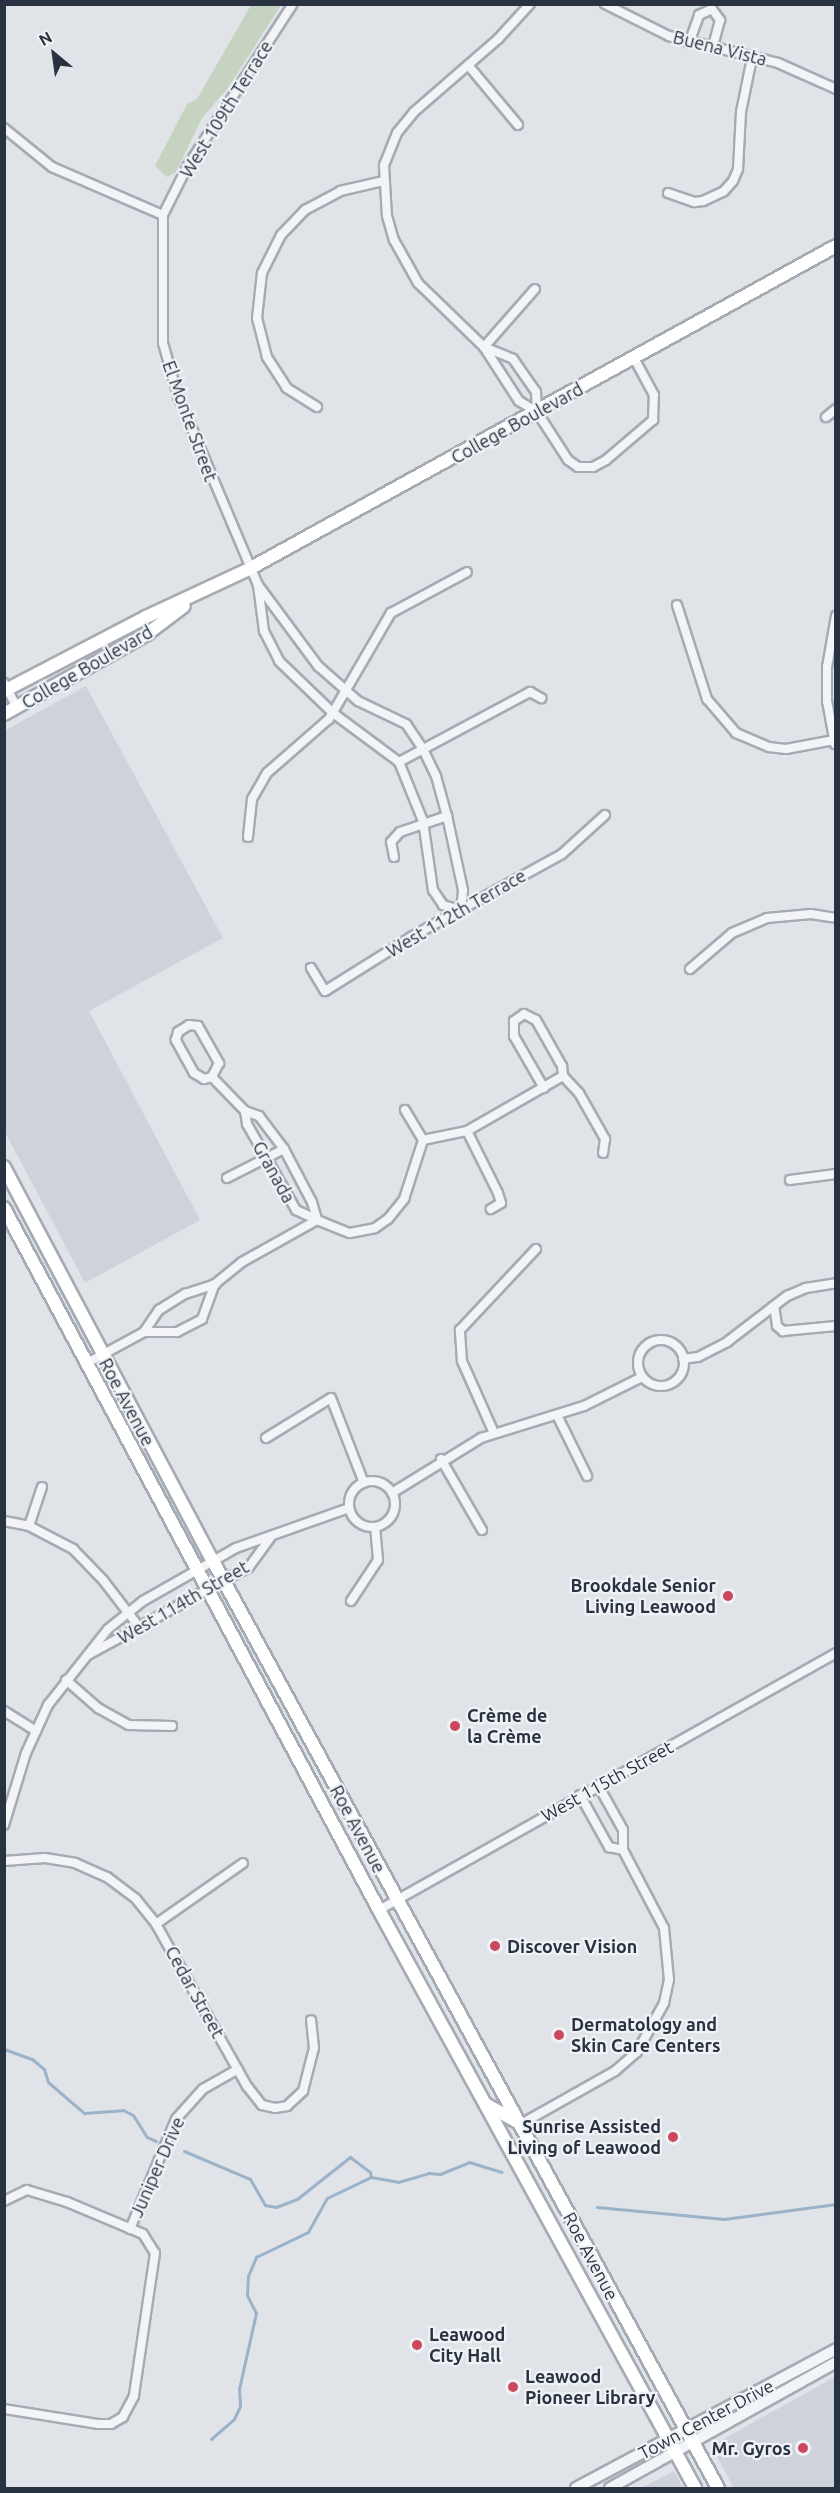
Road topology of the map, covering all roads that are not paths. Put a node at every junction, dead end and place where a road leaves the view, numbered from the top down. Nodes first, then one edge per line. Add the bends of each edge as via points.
1 (293, 4) edge
2 (530, 4) edge
3 (605, 4) edge
4 (689, 43) junction
5 (712, 49) junction
6 (752, 58) junction
7 (468, 65) junction
8 (836, 89) edge
9 (519, 125) dead end
10 (4, 128) edge
11 (383, 181) junction
12 (668, 193) dead end
13 (163, 214) junction
14 (836, 246) edge
15 (534, 289) dead end
16 (484, 347) junction
17 (634, 358) junction
18 (317, 407) dead end
19 (836, 409) edge
20 (537, 412) junction
21 (826, 417) dead end
22 (249, 569) junction
23 (467, 572) dead end
24 (258, 585) junction
25 (197, 596) junction
26 (677, 605) dead end
27 (836, 616) edge
28 (6, 688) edge
29 (345, 692) junction
30 (541, 698) dead end
31 (18, 707) junction
32 (333, 713) junction
33 (4, 714) edge
34 (835, 742) edge
35 (423, 749) junction
36 (399, 762) junction
37 (605, 815) dead end
38 (447, 816) junction
39 (423, 821) junction
40 (248, 837) dead end
41 (394, 857) dead end
42 (461, 910) junction
43 (836, 918) edge
44 (311, 968) dead end
45 (690, 969) dead end
46 (212, 1077) junction
47 (563, 1077) junction
48 (544, 1088) junction
49 (405, 1110) dead end
50 (245, 1111) junction
51 (467, 1131) junction
52 (423, 1140) junction
53 (284, 1149) junction
54 (603, 1153) dead end
55 (265, 1156) junction
56 (4, 1167) edge
57 (836, 1174) edge
58 (227, 1178) dead end
59 (790, 1180) dead end
60 (4, 1208) edge
61 (491, 1209) dead end
62 (317, 1220) junction
63 (536, 1249) dead end
64 (836, 1283) edge
65 (215, 1284) junction
66 (774, 1306) junction
67 (836, 1326) edge
68 (144, 1332) junction
69 (103, 1355) junction
70 (683, 1359) junction
71 (87, 1363) junction
72 (642, 1377) junction
73 (557, 1414) junction
74 (494, 1433) junction
75 (266, 1437) dead end
76 (441, 1460) junction
77 (587, 1476) dead end
78 (364, 1483) junction
79 (42, 1487) dead end
80 (392, 1493) junction
81 (350, 1508) junction
82 (4, 1521) edge
83 (29, 1526) junction
84 (375, 1527) junction
85 (482, 1530) dead end
86 (271, 1536) junction
87 (213, 1561) junction
88 (197, 1569) junction
89 (224, 1583) junction
90 (209, 1591) junction
91 (351, 1601) dead end
92 (128, 1613) junction
93 (140, 1628) junction
94 (836, 1653) edge
95 (85, 1657) junction
96 (66, 1680) junction
97 (4, 1711) edge
98 (172, 1725) dead end
99 (36, 1731) junction
100 (598, 1785) junction
101 (580, 1795) junction
102 (4, 1825) edge
103 (623, 1850) junction
104 (4, 1861) edge
105 (243, 1863) dead end
106 (396, 1900) junction
107 (379, 1910) junction
108 (156, 1924) junction
109 (311, 2020) dead end
110 (238, 2069) junction
111 (484, 2102) junction
112 (521, 2124) junction
113 (4, 2201) edge
114 (130, 2229) junction
115 (836, 2349) edge
116 (836, 2362) edge
117 (4, 2409) edge
118 (686, 2430) junction
119 (668, 2438) junction
120 (693, 2443) junction
121 (675, 2453) junction
122 (576, 2488) edge
123 (610, 2488) edge
124 (695, 2488) edge
125 (718, 2488) edge

1 - 13 street, West 109th Terrace via 187,167
2 - 7 street
3 - 4 street, Buena Vista
4 - 5 street, Buena Vista
4 - 5 street via 699,15 712,9 720,20
5 - 6 street, Buena Vista
6 - 8 street, Buena Vista via 804,71
6 - 12 street via 741,112 738,169 733,181 724,191 703,201 693,202
7 - 9 street
7 - 11 street via 407,119 386,156
10 - 13 street via 52,167
11 - 16 street via 387,216 405,264 429,297
11 - 18 street via 340,191 305,210 281,235 262,273 257,318 267,357 287,388
13 - 22 street, El Monte Street via 161,321 165,352 178,396
14 - 17 main road, College Boulevard
15 - 16 street
16 - 20 street via 519,401
16 - 20 street via 513,359 536,392
17 - 20 main road, College Boulevard
17 - 20 street via 654,395 656,411 645,430 606,460 593,467 578,467 568,460
19 - 21 street
20 - 22 main road, College Boulevard
22 - 24 street, El Monte Street
22 - 25 main road, College Boulevard
23 - 29 street via 391,613
24 - 29 street, El Monte Street via 304,651
24 - 32 street, El Monte Street via 264,632 279,661
25 - 28 main road, College Boulevard via 146,617
25 - 31 main road, College Boulevard via 147,634
26 - 34 street via 707,699 736,733 769,747 786,749
27 - 34 street via 827,667 827,701
28 - 31 street
29 - 32 street
29 - 35 street, El Monte Street via 406,724
30 - 35 street via 530,692
31 - 33 main road, College Boulevard
32 - 36 street, El Monte Street
32 - 40 street via 267,773 252,799
35 - 36 street
35 - 38 street, El Monte Street via 436,776
36 - 39 street
37 - 42 street, West 112th Terrace via 562,854
38 - 39 street
38 - 42 street, El Monte Street via 463,890
39 - 41 street via 394,837 390,848
39 - 42 street via 433,890 443,904
42 - 44 street, West 112th Terrace via 325,990
43 - 45 street via 782,914 758,921 718,943
46 - 46 street via 219,1063 198,1026 189,1025 178,1032 176,1040 194,1073 204,1079
46 - 50 street
47 - 48 street
47 - 48 street via 562,1066 536,1020 531,1015 518,1017 511,1027 513,1036
47 - 54 street via 579,1093 605,1140
48 - 51 street
49 - 52 street
50 - 53 street via 259,1116
50 - 55 street, Granada via 247,1124
51 - 52 street
51 - 61 street via 498,1193 501,1203
52 - 62 street, Granada via 404,1198 388,1219 375,1228 350,1233
53 - 55 street
53 - 62 street via 312,1202
55 - 58 street
55 - 62 street, Granada via 296,1210
56 - 69 main road, Roe Avenue
57 - 59 street
60 - 71 main road, Roe Avenue
62 - 65 street via 242,1262
63 - 74 street via 460,1330 462,1361
64 - 66 street via 806,1288
65 - 68 street via 184,1294 159,1310
65 - 68 street via 202,1319 177,1332
66 - 67 street via 777,1326 783,1331
66 - 70 street via 727,1342 698,1357
68 - 69 street
69 - 71 street
69 - 87 main road, Roe Avenue
70 - 72 street via 680,1376 669,1385 654,1385
70 - 72 street via 672,1343 650,1343 640,1354
71 - 88 main road, Roe Avenue
72 - 73 street via 598,1400
73 - 74 street
73 - 77 street
74 - 76 street
75 - 78 street via 331,1398
76 - 80 street
76 - 85 street
78 - 80 street via 380,1483
78 - 81 street via 352,1494
79 - 83 street
80 - 84 street via 393,1514
81 - 84 street via 357,1521
81 - 86 street, West 114th Street
82 - 83 street
83 - 92 street via 73,1549
84 - 91 street via 378,1560
86 - 87 street, West 114th Street via 256,1539
86 - 89 street, West 114th Street via 249,1568
87 - 88 street, West 114th Street
87 - 89 main road, Roe Avenue
88 - 90 main road, Roe Avenue
88 - 92 street, West 114th Street
89 - 90 street, West 114th Street
89 - 106 main road, Roe Avenue
90 - 93 street, West 114th Street
90 - 107 main road, Roe Avenue
92 - 93 street
92 - 95 street, West 114th Street via 108,1629
93 - 95 street, West 114th Street
94 - 100 street, West 115th Street
95 - 96 street, West 114th Street
96 - 98 street via 98,1708 129,1725
96 - 99 street, West 114th Street
97 - 99 street
99 - 102 street, West 114th Street
100 - 101 street, West 115th Street
100 - 103 street via 623,1830
101 - 103 street via 609,1846
101 - 106 street, West 115th Street
103 - 112 street via 664,1928 669,1980 662,2009 637,2052 615,2071
104 - 108 street, Cedar Street via 45,1858 97,1871 126,1890
105 - 108 street
106 - 107 street, West 115th Street
106 - 112 main road, Roe Avenue
107 - 111 main road, Roe Avenue
108 - 110 street, Cedar Street
109 - 110 street, Cedar Street via 313,2061 303,2091 287,2106 262,2105
110 - 114 street, Juniper Drive via 203,2089 176,2119
111 - 112 main road via 510,2121
111 - 119 main road, Roe Avenue
112 - 118 main road, Roe Avenue
113 - 114 street via 27,2190
114 - 117 street, Juniper Drive via 144,2234 155,2253 130,2410 120,2419 98,2424
115 - 118 street, Town Center Drive
116 - 120 street, Town Center Drive
118 - 119 street, Town Center Drive
118 - 120 main road, Roe Avenue
119 - 121 main road, Roe Avenue
119 - 122 street, Town Center Drive
120 - 121 street, Town Center Drive
120 - 125 main road, Roe Avenue
121 - 123 street, Town Center Drive
121 - 124 main road, Roe Avenue

